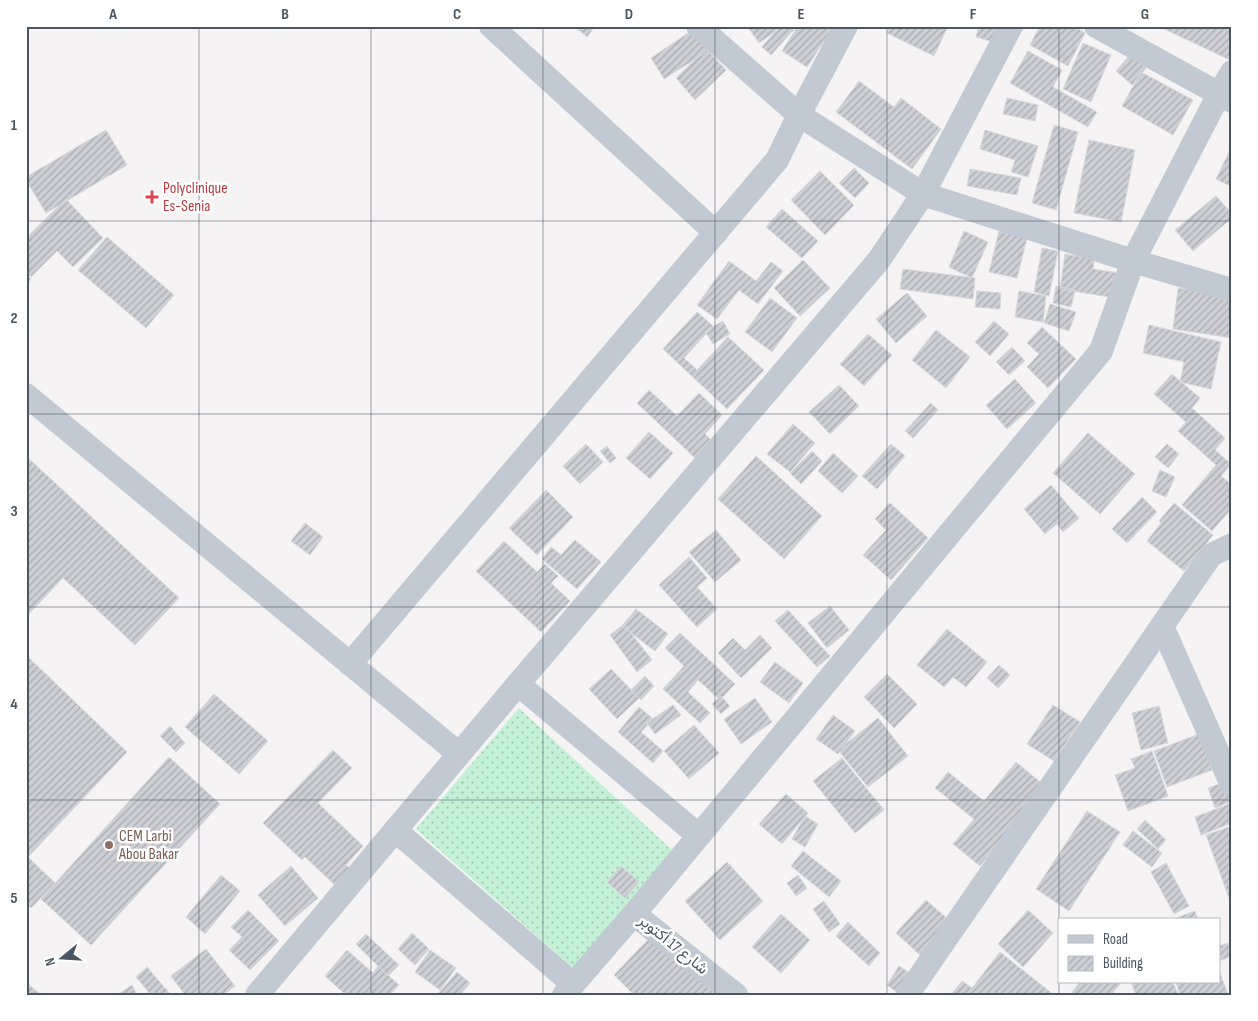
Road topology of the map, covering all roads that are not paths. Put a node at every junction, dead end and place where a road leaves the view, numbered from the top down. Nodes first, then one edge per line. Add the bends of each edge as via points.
1 (492, 26) edge
2 (698, 26) edge
3 (846, 26) edge
4 (1010, 26) edge
5 (1096, 26) edge
6 (1232, 72) edge
7 (1225, 97) edge
8 (799, 115) junction
9 (923, 194) junction
10 (716, 233) junction
11 (1133, 260) junction
12 (1232, 290) edge
13 (26, 395) edge
14 (1232, 545) edge
15 (1162, 626) junction
16 (350, 664) junction
17 (518, 684) junction
18 (458, 754) junction
19 (1232, 785) edge
20 (395, 830) junction
21 (698, 835) junction
22 (634, 914) junction
23 (569, 989) edge
24 (257, 995) edge
25 (736, 995) edge
26 (907, 995) edge

1 - 10 street
2 - 8 street
3 - 8 street
4 - 9 street
5 - 7 street
6 - 7 street
7 - 11 street
8 - 9 street
8 - 10 street via 777,160
9 - 11 street
9 - 17 street via 879,260
10 - 16 street
11 - 12 street
11 - 21 street via 1101,351
13 - 16 street
14 - 15 street via 1211,555
15 - 19 street
15 - 26 street
16 - 18 street
17 - 18 street
17 - 21 street
18 - 20 street
20 - 23 street
20 - 24 street
21 - 22 street
22 - 23 street
22 - 25 street, شارع 17 أكتوبر

